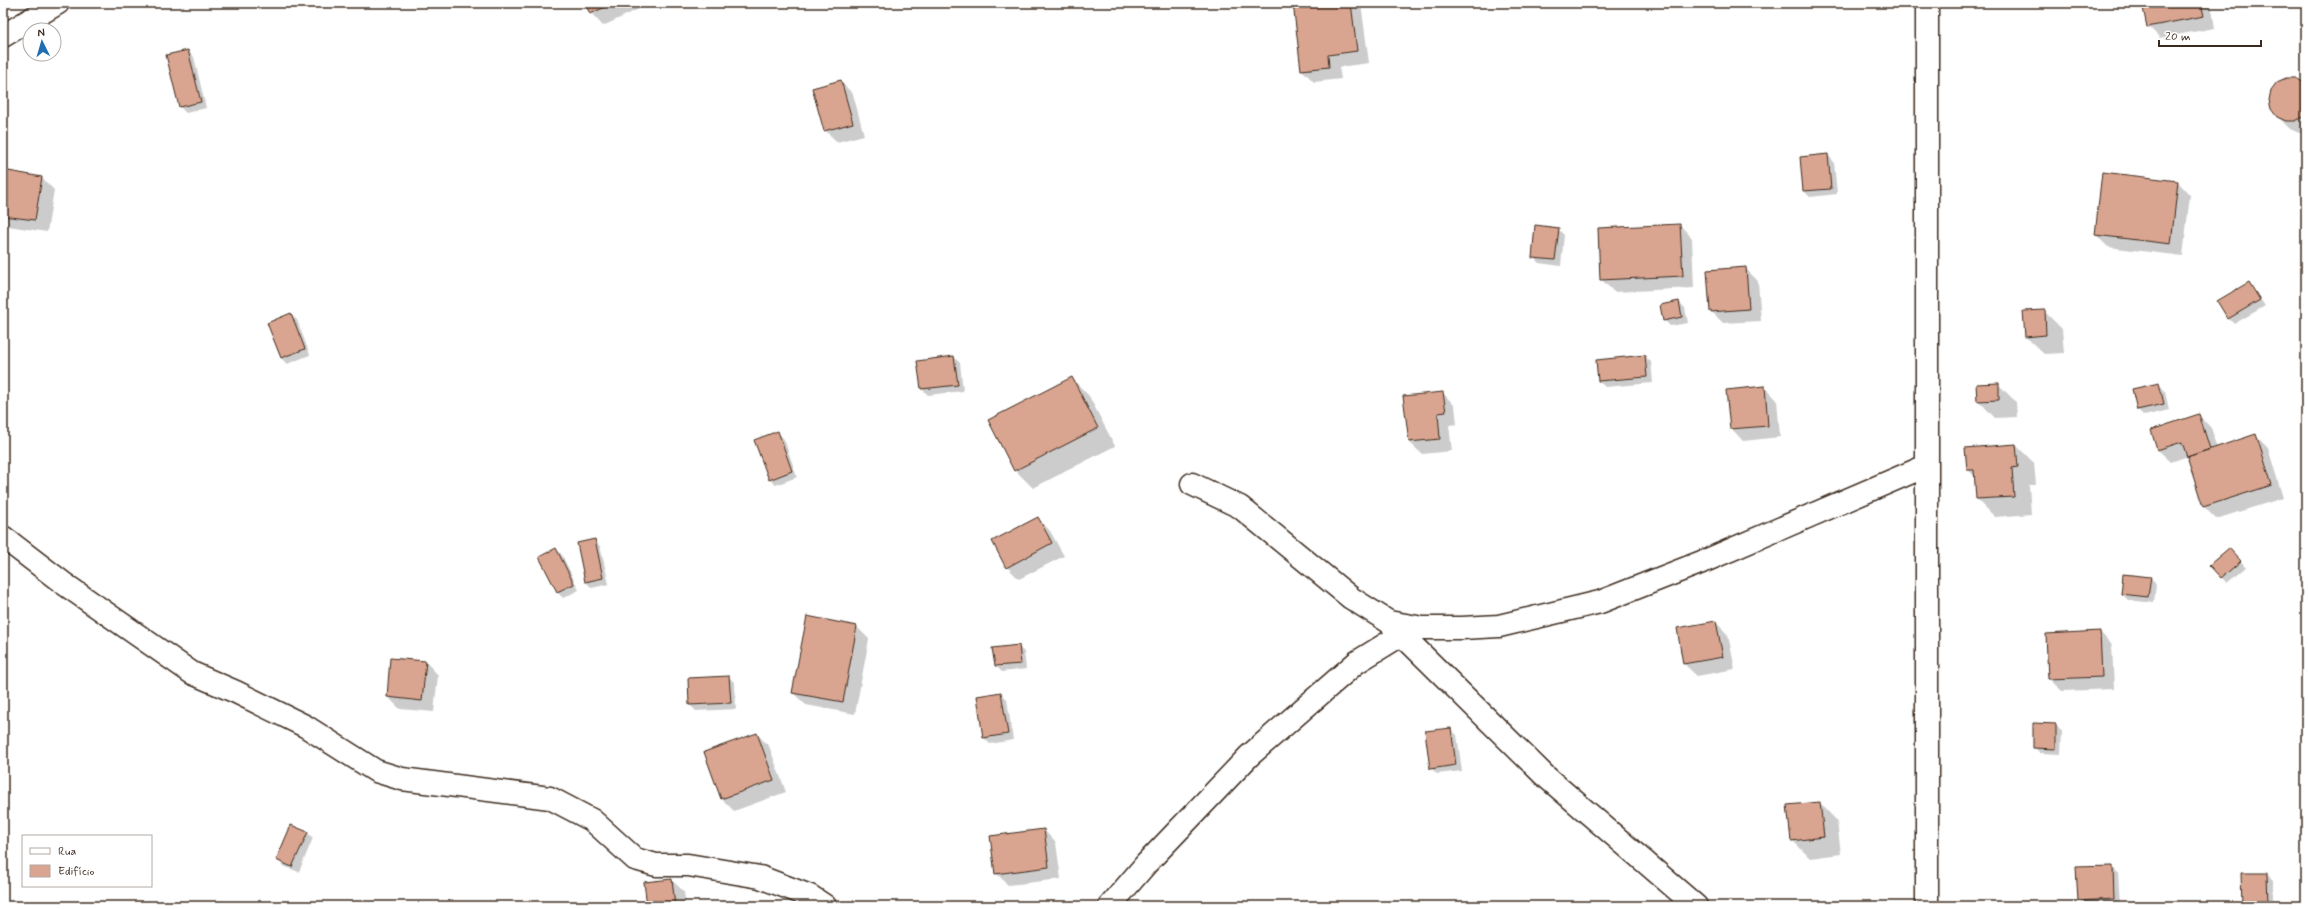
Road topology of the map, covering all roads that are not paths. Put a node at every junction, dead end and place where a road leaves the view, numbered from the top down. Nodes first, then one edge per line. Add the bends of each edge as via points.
1 (58, 3) edge
2 (1927, 3) edge
3 (3, 36) edge
4 (1926, 466) junction
5 (1192, 484) dead end
6 (3, 537) edge
7 (1395, 629) junction
8 (825, 906) edge
9 (1110, 906) edge
10 (1696, 906) edge
11 (1927, 906) edge

1 - 3 street
2 - 4 street
4 - 7 street via 1708,560 1600,602 1499,626
4 - 11 street
5 - 7 street via 1240,507 1351,598
6 - 8 street via 63,583 192,673 305,726 376,771 402,779 550,798 592,820 635,859 656,865 688,865 760,877 810,896
7 - 9 street via 1249,756 1146,864
7 - 10 street via 1544,775

